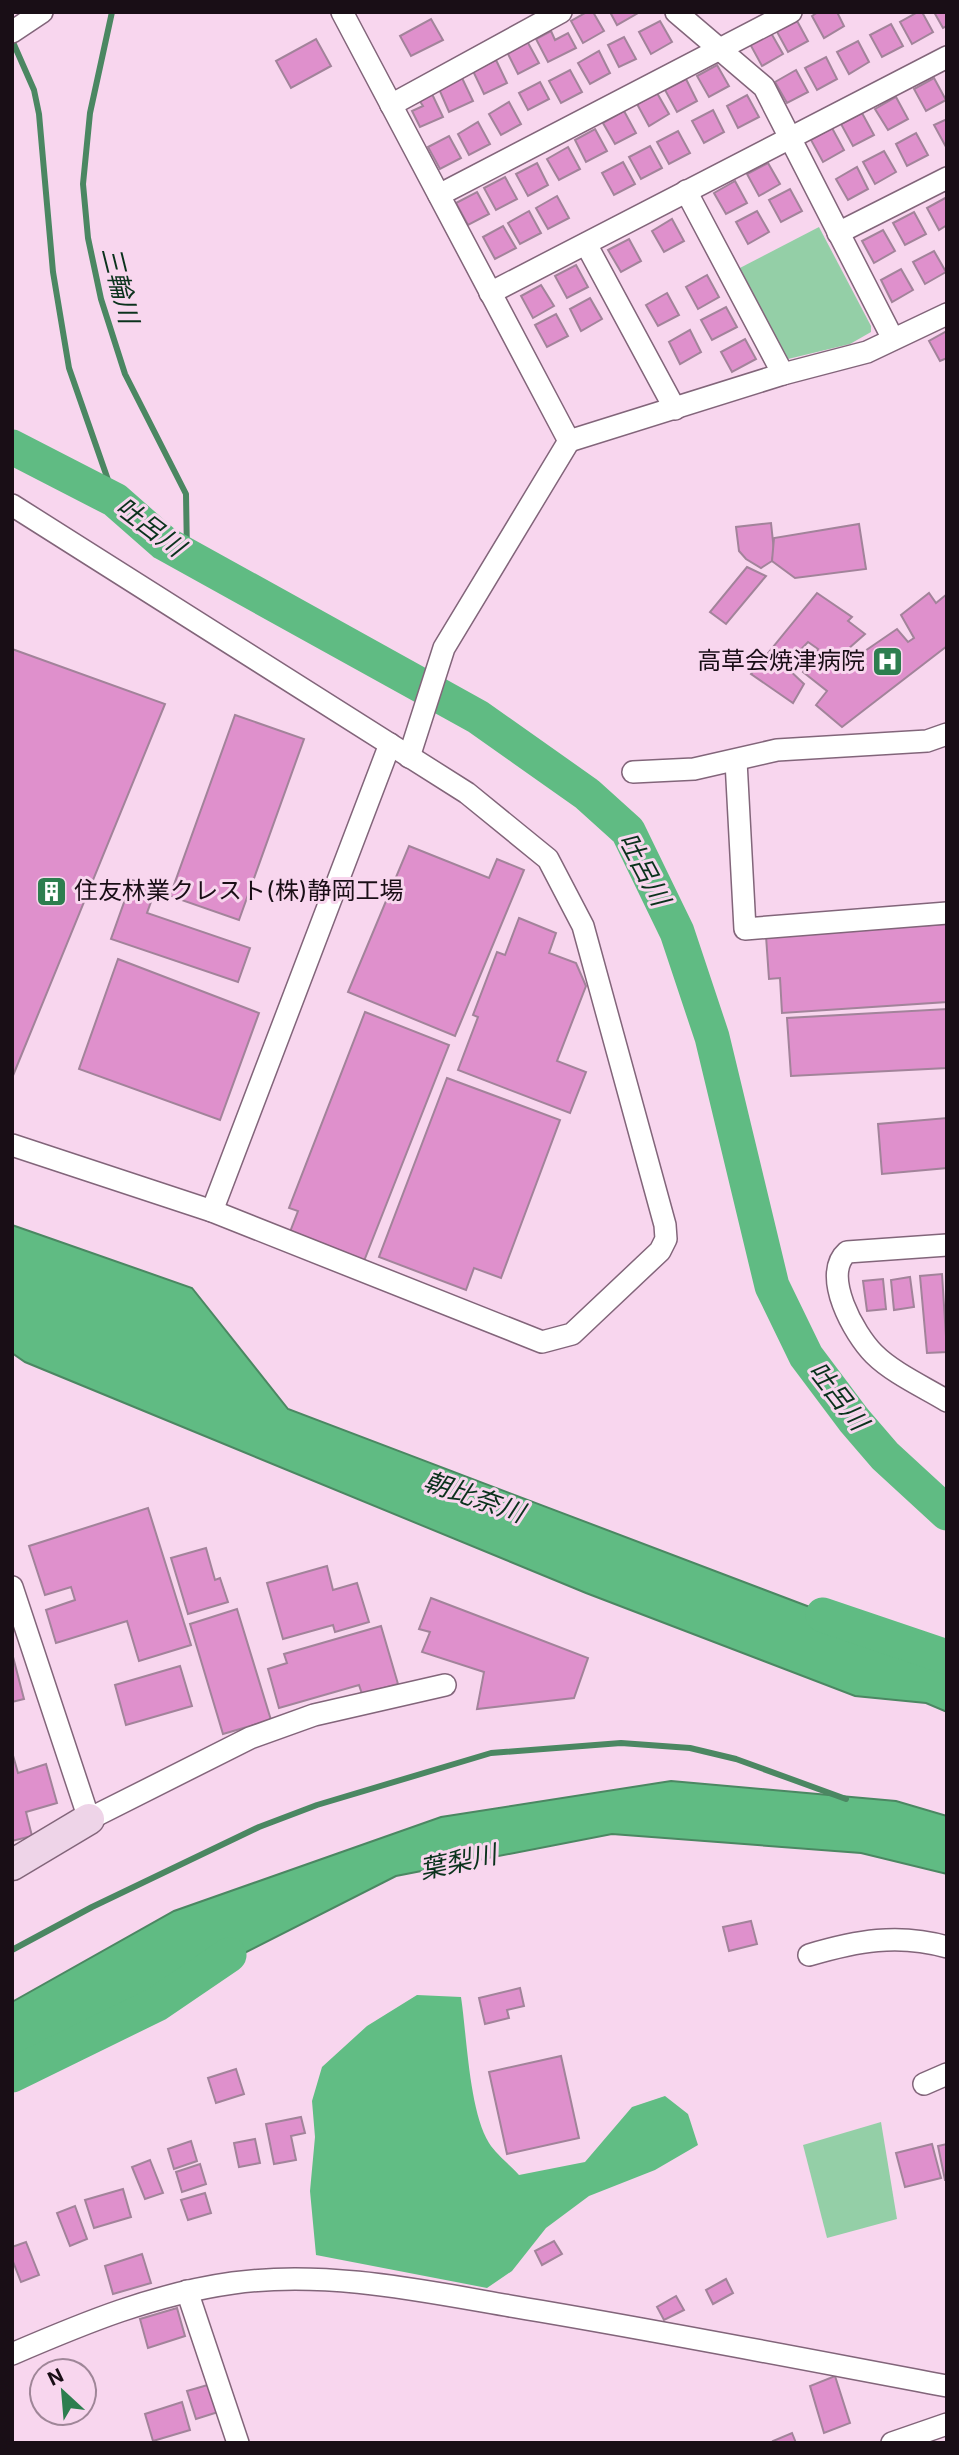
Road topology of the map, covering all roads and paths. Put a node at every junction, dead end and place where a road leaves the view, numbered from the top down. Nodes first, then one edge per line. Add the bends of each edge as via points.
1 (41, 12) edge
2 (342, 12) edge
3 (561, 12) edge
4 (676, 12) edge
5 (791, 12) edge
6 (18, 28) edge
7 (721, 48) junction
8 (947, 57) edge
9 (391, 105) junction
10 (789, 136) junction
11 (947, 178) edge
12 (686, 191) junction
13 (439, 195) junction
14 (838, 233) junction
15 (586, 244) junction
16 (491, 293) junction
17 (947, 314) edge
18 (893, 340) junction
19 (783, 374) junction
20 (675, 409) junction
21 (569, 441) junction
22 (12, 505) edge
23 (947, 734) edge
24 (390, 744) junction
25 (409, 757) junction
26 (736, 761) junction
27 (633, 772) dead end
28 (947, 913) edge
29 (12, 1145) edge
30 (212, 1211) junction
31 (947, 1245) edge
32 (947, 1401) edge
33 (12, 1587) edge
34 (445, 1685) dead end
35 (89, 1819) junction
36 (12, 1865) edge
37 (947, 1933) edge
38 (901, 1937) junction
39 (947, 1947) edge
40 (809, 1955) dead end
41 (947, 2074) edge
42 (924, 2084) dead end
43 (187, 2291) junction
44 (12, 2354) edge
45 (947, 2386) edge
46 (947, 2424) edge
47 (238, 2443) edge
48 (892, 2443) edge

1 - 6 street
2 - 9 street
3 - 9 street
4 - 7 street
5 - 7 street
7 - 10 street via 764,87
7 - 13 street
8 - 10 street
9 - 13 street
10 - 12 street
10 - 14 street
11 - 14 street
12 - 15 street
12 - 19 street
13 - 16 street
14 - 18 street
15 - 16 street
15 - 20 street
16 - 21 street
17 - 18 street
18 - 19 street via 867,352
19 - 20 street
20 - 21 street
21 - 25 street via 443,648
22 - 24 street
23 - 26 street via 928,741 777,750
24 - 25 street
24 - 30 street
25 - 30 street via 467,793 548,859 583,926 666,1225 666,1239 660,1251 572,1334 542,1342
26 - 27 street
26 - 28 street via 745,929
29 - 30 street
31 - 32 street via 847,1252 839,1258 837,1271 837,1286 848,1314 874,1354
33 - 35 street
34 - 35 street via 314,1715 250,1738
35 - 36 street
37 - 38 street
38 - 39 street
38 - 40 street via 856,1941
41 - 42 street
43 - 44 street via 89,2321
43 - 45 street via 302,2278 383,2286
43 - 47 street
46 - 48 street

